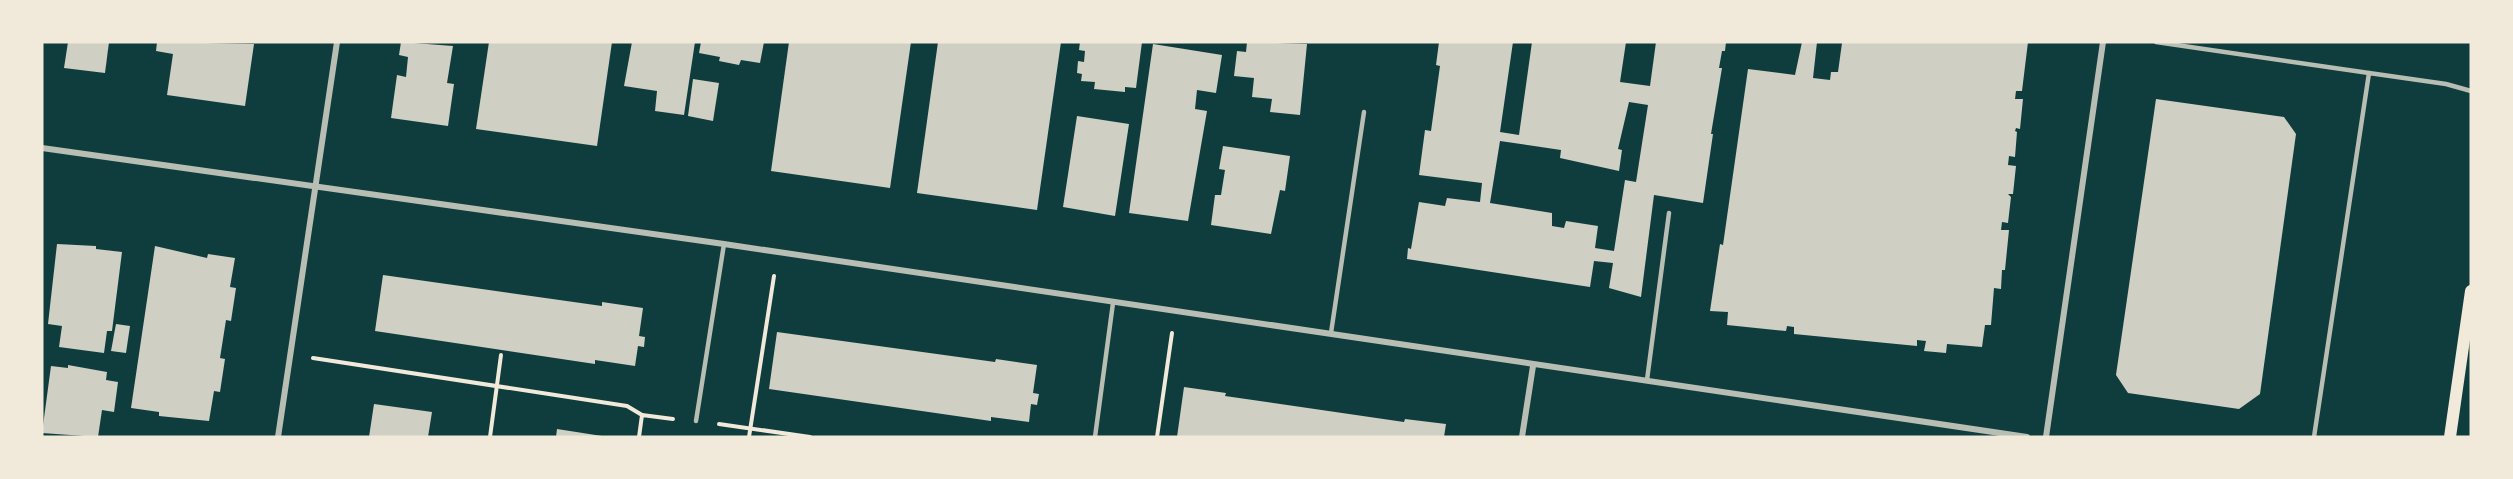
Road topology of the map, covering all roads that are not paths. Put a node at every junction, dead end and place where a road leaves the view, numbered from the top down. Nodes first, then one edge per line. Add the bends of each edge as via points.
1 (337, 42) edge
2 (2103, 42) edge
3 (2156, 42) edge
4 (2369, 73) junction
5 (2471, 92) edge
6 (1364, 112) dead end
7 (42, 148) edge
8 (315, 186) junction
9 (1669, 213) dead end
10 (724, 244) junction
11 (2471, 291) edge
12 (1113, 303) junction
13 (1330, 333) junction
14 (1533, 366) junction
15 (1647, 380) junction
16 (696, 422) dead end
17 (278, 437) edge
18 (1095, 437) edge
19 (1522, 437) edge
20 (2027, 437) edge
21 (2046, 437) edge
22 (2314, 437) edge
23 (2450, 437) edge

1 - 8 street
2 - 21 street
3 - 4 lane
4 - 5 lane via 2446,84
4 - 22 lane
6 - 13 lane
7 - 8 street
8 - 10 street
8 - 17 street
9 - 15 lane
10 - 12 street
10 - 16 lane
11 - 23 main road
12 - 13 street
12 - 18 lane
13 - 14 street
14 - 15 street
14 - 19 street
15 - 20 street

